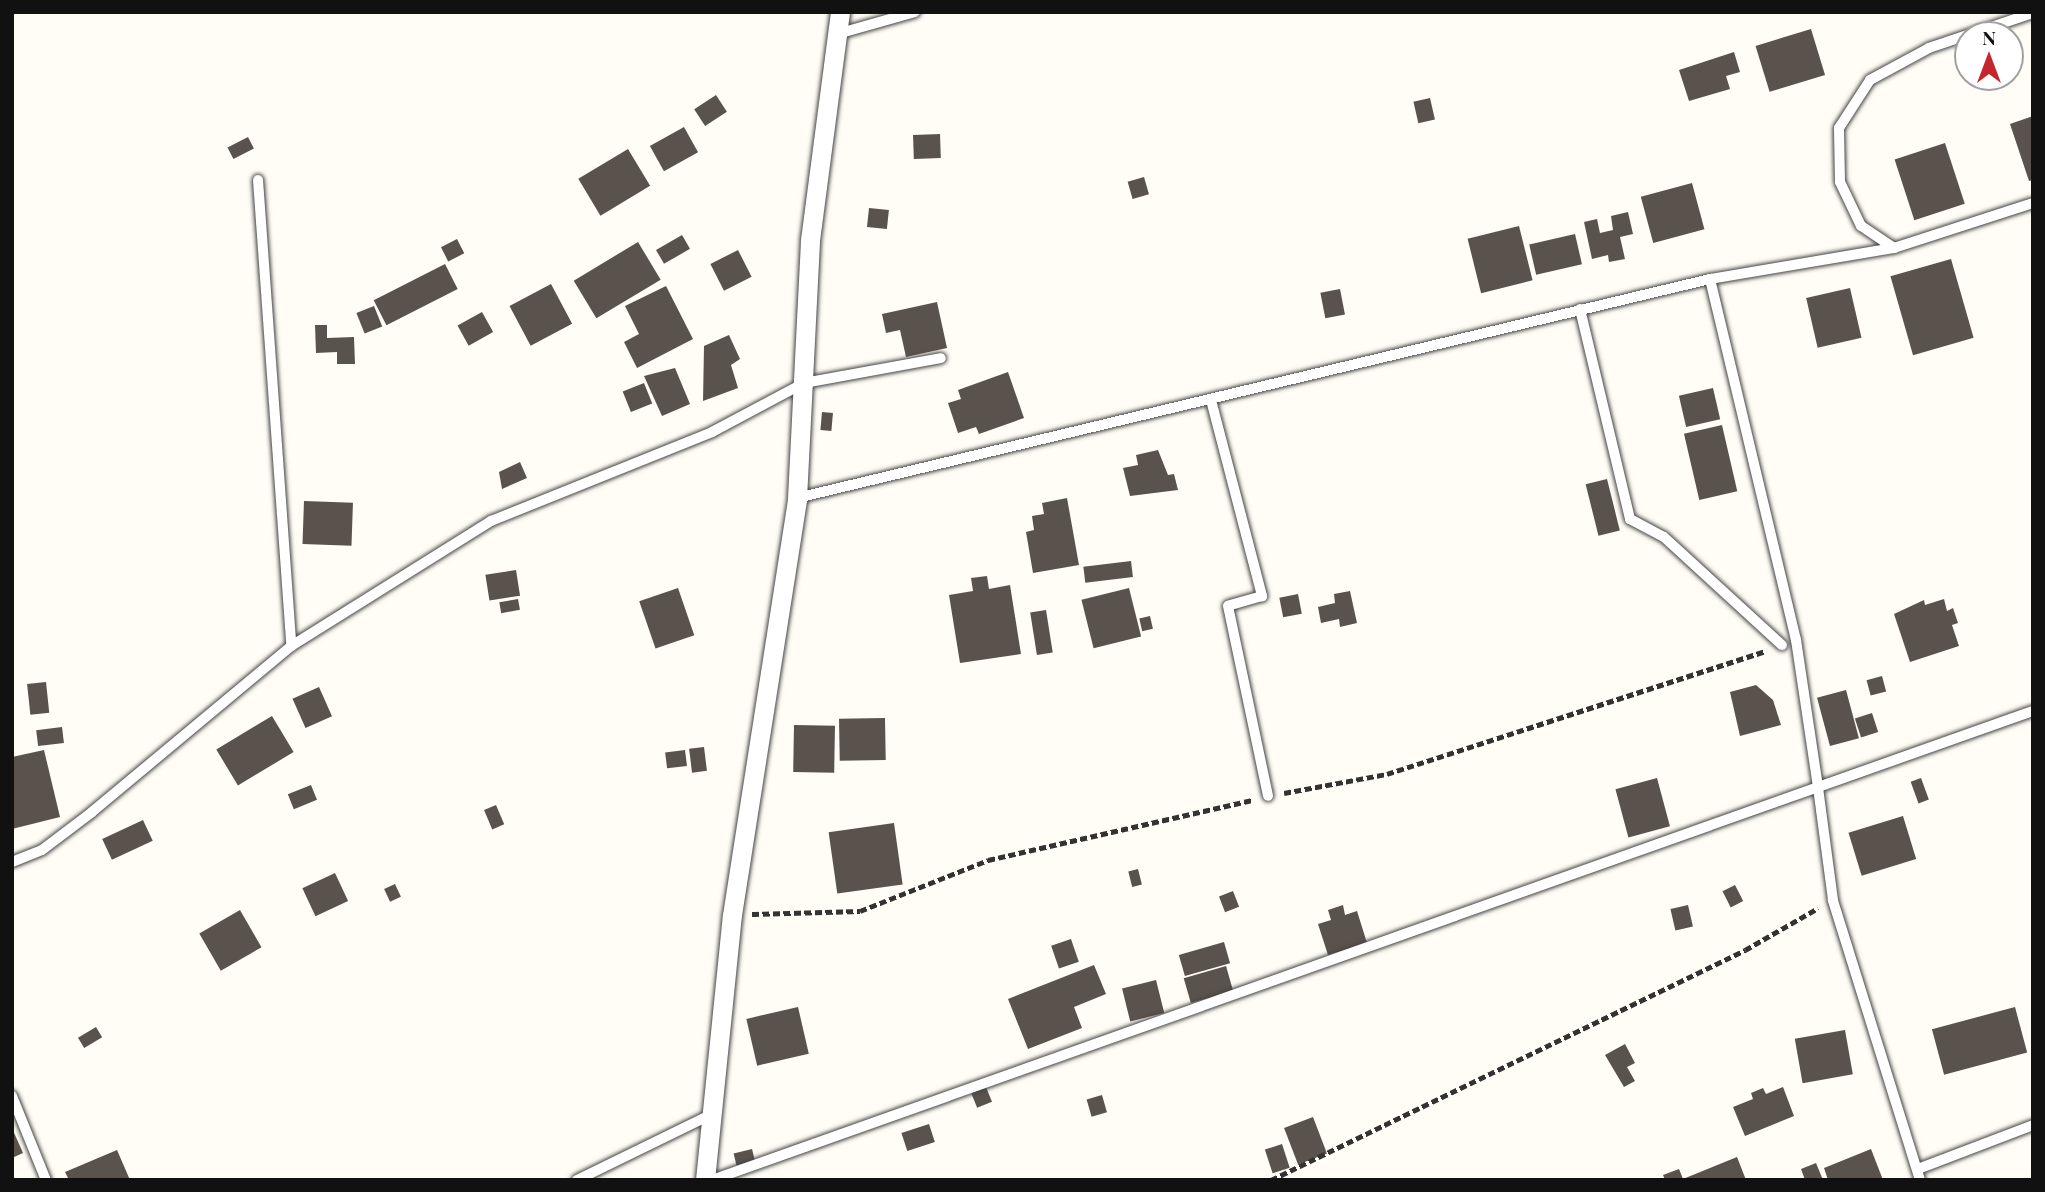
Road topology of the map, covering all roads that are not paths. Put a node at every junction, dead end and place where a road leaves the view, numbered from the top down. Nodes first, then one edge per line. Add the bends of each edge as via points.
1 (840, 12) edge
2 (915, 12) edge
3 (2033, 13) edge
4 (836, 34) junction
5 (258, 180) dead end
6 (2033, 203) edge
7 (1894, 248) junction
8 (1710, 279) junction
9 (1580, 309) junction
10 (941, 358) dead end
11 (804, 383) junction
12 (1210, 400) junction
13 (797, 498) junction
14 (1782, 645) dead end
15 (291, 646) junction
16 (2033, 711) edge
17 (1818, 787) junction
18 (1268, 796) dead end
19 (12, 862) edge
20 (12, 1096) edge
21 (708, 1116) junction
22 (2033, 1125) edge
23 (1919, 1174) edge
24 (46, 1180) edge
25 (577, 1180) edge
26 (705, 1180) edge
27 (712, 1180) edge

1 - 4 street
2 - 4 lane
3 - 7 lane via 1929,48 1870,80 1839,128 1840,182 1861,226
4 - 11 street via 810,240
5 - 15 lane
6 - 7 lane
7 - 8 lane
8 - 9 lane
8 - 17 lane via 1796,640
9 - 12 lane
9 - 14 lane via 1630,519 1664,537
10 - 11 lane
11 - 13 street
11 - 15 lane via 712,432 491,521
12 - 13 lane
12 - 18 lane via 1262,596 1227,606
13 - 21 street via 732,915
15 - 19 lane via 92,812 42,850
16 - 17 lane
17 - 23 lane via 1833,900
17 - 27 lane
20 - 24 lane
21 - 25 lane
21 - 26 street
22 - 23 lane

